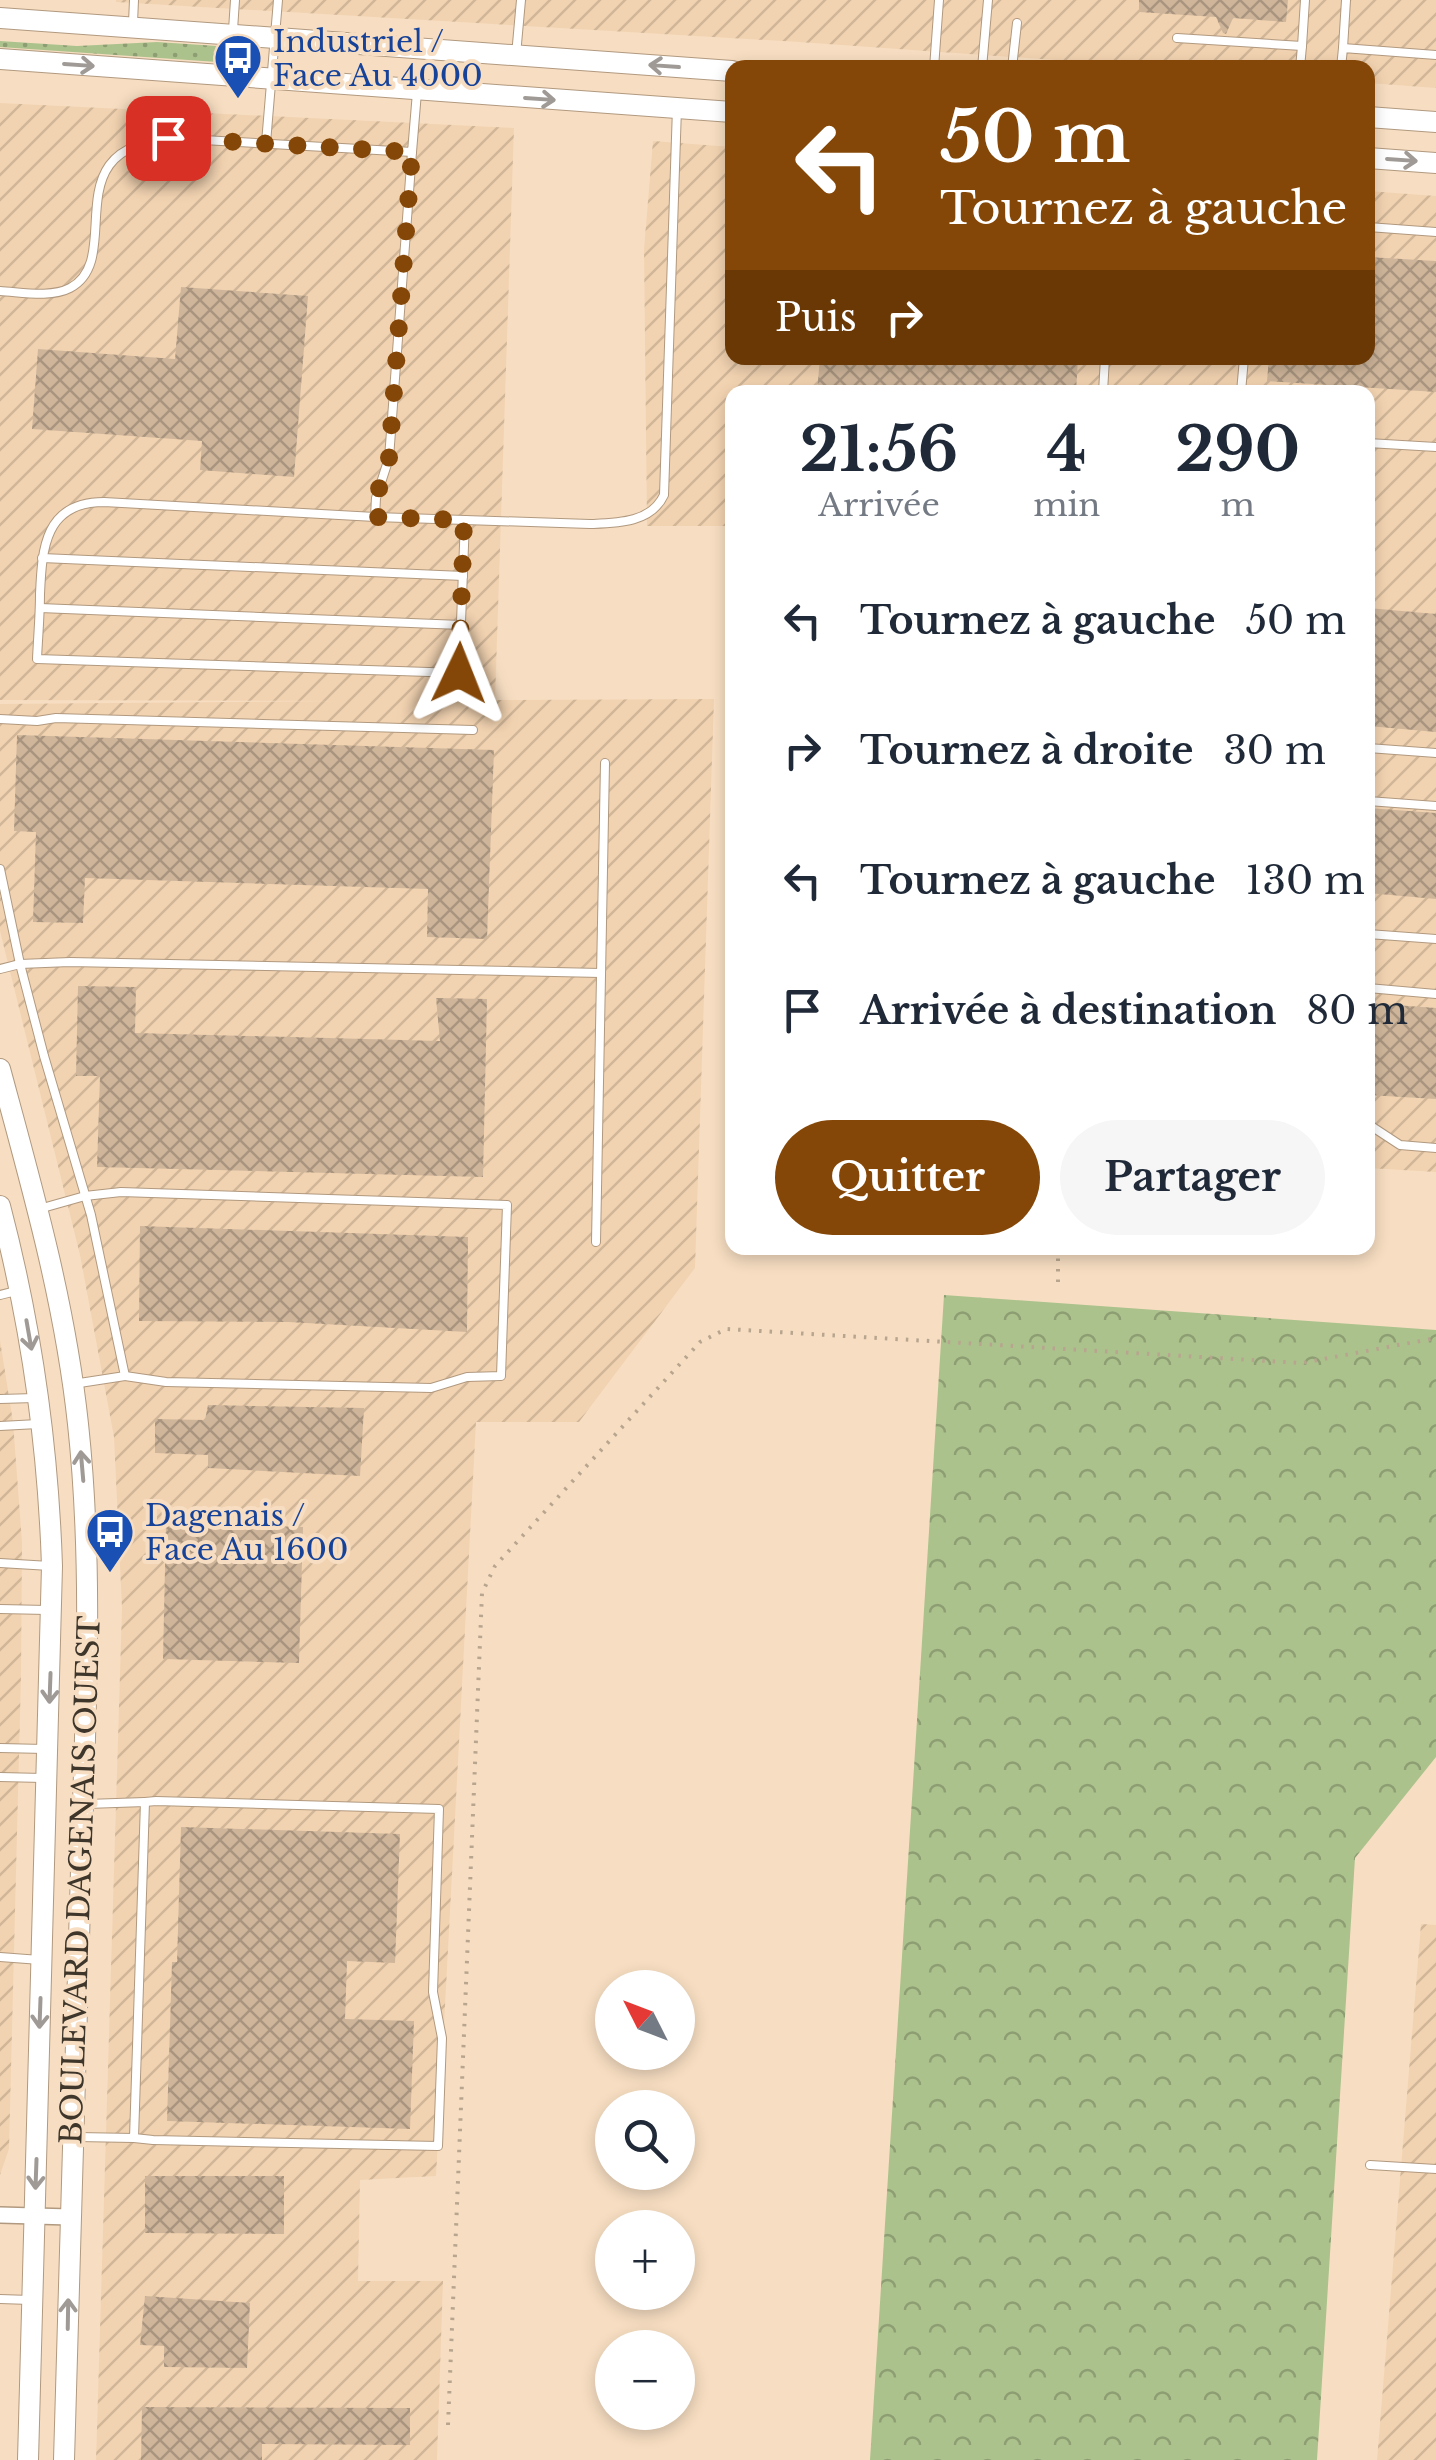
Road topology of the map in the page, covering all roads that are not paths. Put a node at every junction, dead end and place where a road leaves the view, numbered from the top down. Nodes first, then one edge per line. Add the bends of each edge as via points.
1 (134, 0) edge
2 (234, 0) edge
3 (278, 0) edge
4 (520, 0) edge
5 (939, 0) edge
6 (988, 0) edge
7 (1305, 0) edge
8 (1346, 0) edge
9 (0, 18) edge
10 (1017, 23) dead end
11 (133, 28) junction
12 (233, 35) junction
13 (276, 38) junction
14 (1177, 38) dead end
15 (1302, 46) junction
16 (1343, 48) junction
17 (1436, 54) edge
18 (516, 55) junction
19 (0, 59) edge
20 (935, 60) edge
21 (983, 60) edge
22 (1013, 60) edge
23 (1301, 60) edge
24 (1342, 60) edge
25 (725, 70) edge
26 (230, 76) junction
27 (272, 79) junction
28 (417, 89) junction
29 (677, 108) junction
30 (725, 111) edge
31 (1375, 118) edge
32 (1436, 122) edge
33 (266, 143) junction
34 (412, 152) junction
35 (1375, 159) edge
36 (1436, 163) edge
37 (1375, 228) edge
38 (1436, 232) edge
39 (0, 291) edge
40 (1375, 443) edge
41 (1436, 447) edge
42 (375, 517) junction
43 (464, 520) junction
44 (42, 558) junction
45 (462, 576) junction
46 (40, 608) junction
47 (460, 626) junction
48 (0, 719) edge
49 (473, 730) dead end
50 (1375, 749) edge
51 (1436, 753) edge
52 (605, 763) dead end
53 (1375, 802) edge
54 (1436, 806) edge
55 (0, 869) edge
56 (1375, 935) edge
57 (1436, 939) edge
58 (20, 964) junction
59 (0, 970) edge
60 (602, 973) junction
61 (1375, 989) edge
62 (1436, 994) edge
63 (0, 1070) edge
64 (1375, 1129) edge
65 (1436, 1148) edge
66 (85, 1196) junction
67 (0, 1206) edge
68 (39, 1209) junction
69 (596, 1242) dead end
70 (10, 1293) edge
71 (124, 1376) junction
72 (73, 1384) junction
73 (39, 1398) junction
74 (0, 1399) edge
75 (42, 1424) junction
76 (0, 1426) edge
77 (0, 1563) edge
78 (52, 1566) junction
79 (0, 1609) edge
80 (52, 1610) junction
81 (0, 1748) edge
82 (48, 1748) junction
83 (0, 1778) edge
84 (47, 1778) junction
85 (145, 1802) junction
86 (82, 1804) junction
87 (0, 1957) edge
88 (42, 1960) junction
89 (73, 2137) junction
90 (134, 2138) junction
91 (1370, 2165) dead end
92 (1436, 2169) edge
93 (0, 2215) edge
94 (34, 2216) junction
95 (70, 2217) junction
96 (0, 2300) edge
97 (32, 2300) junction
98 (28, 2460) edge
99 (64, 2460) edge

1 - 11 lane
2 - 12 lane
3 - 13 lane
4 - 18 lane
5 - 20 lane
6 - 21 lane
7 - 15 lane
8 - 16 lane
9 - 11 main road
10 - 22 lane
11 - 12 main road
12 - 13 main road
12 - 26 lane
13 - 18 main road
13 - 27 lane
14 - 15 lane
15 - 23 lane
16 - 17 lane
16 - 24 lane
25 -> 18 main road
19 -> 26 main road
26 - 27 main road
27 - 28 main road
27 - 33 lane
28 -> 29 main road
28 - 34 lane
29 - 30 main road
29 - 43 lane via 660,502 652,512 621,522
31 - 32 main road
33 - 34 lane
33 - 39 lane via 168,138 134,146 101,183 90,262 80,280 56,292
34 - 42 lane via 389,458
35 -> 36 main road
37 - 38 lane
40 - 41 lane
42 - 43 lane
42 - 44 lane via 96,502 56,522
43 - 45 lane
44 - 45 lane
44 - 46 lane
45 - 47 lane
46 - 47 lane
46 - 47 lane via 37,659 459,673
48 - 49 lane
50 - 51 lane
52 - 60 lane
53 - 54 lane
55 - 58 lane
56 - 57 lane
58 - 59 lane
58 - 60 lane
58 - 66 lane
60 - 69 lane
61 - 62 lane
63 - 68 main road, BOULEVARD DAGENAIS OUEST
64 - 65 lane via 1400,1145
66 - 68 lane
66 - 71 lane
66 - 71 lane via 507,1205 501,1376 467,1376 431,1388
67 - 70 main road, BOULEVARD DAGENAIS OUEST
68 - 72 main road, BOULEVARD DAGENAIS OUEST
70 -> 73 main road, BOULEVARD DAGENAIS OUEST
71 - 72 lane
86 -> 72 main road, BOULEVARD DAGENAIS OUEST via 87,1548
73 - 74 lane
73 - 75 main road, BOULEVARD DAGENAIS OUEST
75 - 76 lane
75 - 78 main road, BOULEVARD DAGENAIS OUEST
77 - 78 lane
78 - 80 main road, BOULEVARD DAGENAIS OUEST
79 - 80 lane
80 -> 82 main road, BOULEVARD DAGENAIS OUEST
81 - 82 lane
82 - 84 main road, BOULEVARD DAGENAIS OUEST
83 - 84 lane
84 - 88 main road, BOULEVARD DAGENAIS OUEST
85 - 86 lane
85 - 90 lane
85 - 90 lane via 439,1808 433,1992 442,2038 438,2146
86 - 89 main road, BOULEVARD DAGENAIS OUEST
87 - 88 lane
88 -> 94 main road, BOULEVARD DAGENAIS OUEST
89 - 90 lane
89 - 95 main road, BOULEVARD DAGENAIS OUEST
91 - 92 lane
93 - 94 street
94 - 95 street
94 - 97 main road, BOULEVARD DAGENAIS OUEST
99 -> 95 main road, BOULEVARD DAGENAIS OUEST
96 - 97 lane
97 - 98 main road, BOULEVARD DAGENAIS OUEST

